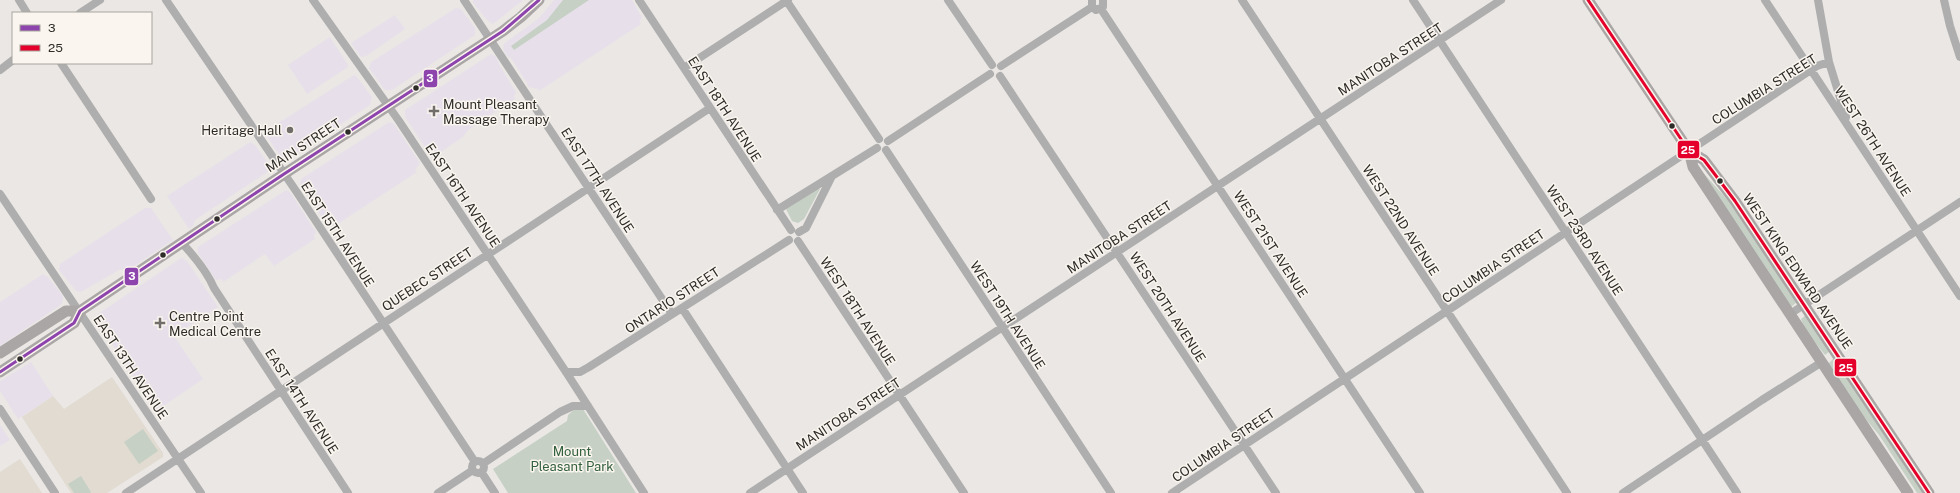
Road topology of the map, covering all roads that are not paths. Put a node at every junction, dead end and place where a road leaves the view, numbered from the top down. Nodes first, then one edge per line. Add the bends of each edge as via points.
1 (19, 0) edge
2 (100, 0) edge
3 (166, 0) edge
4 (313, 0) edge
5 (464, 0) edge
6 (539, 0) edge
7 (639, 0) edge
8 (787, 0) edge
9 (948, 0) edge
10 (1103, 0) edge
11 (1242, 0) edge
12 (1413, 0) edge
13 (1501, 0) edge
14 (1588, 0) edge
15 (1765, 0) edge
16 (1818, 0) edge
17 (1944, 0) edge
18 (1092, 4) edge
19 (1101, 9) junction
20 (26, 12) edge
21 (82, 12) edge
22 (490, 39) junction
23 (1439, 40) junction
24 (1960, 57) edge
25 (12, 61) edge
26 (1829, 62) junction
27 (62, 64) edge
28 (992, 65) junction
29 (1001, 66) junction
30 (684, 68) junction
31 (0, 70) edge
32 (1811, 70) junction
33 (990, 74) junction
34 (1000, 76) junction
35 (388, 106) junction
36 (710, 108) junction
37 (1321, 119) junction
38 (1849, 126) junction
39 (878, 139) junction
40 (888, 141) junction
41 (877, 148) junction
42 (886, 150) junction
43 (1689, 151) junction
44 (284, 174) junction
45 (831, 178) junction
46 (1218, 186) junction
47 (588, 188) junction
48 (0, 194) edge
49 (152, 199) dead end
50 (1960, 202) edge
51 (777, 210) junction
52 (1916, 230) junction
53 (795, 231) junction
54 (1566, 233) junction
55 (789, 240) junction
56 (798, 241) junction
57 (182, 243) junction
58 (1117, 252) junction
59 (488, 254) junction
60 (1960, 296) edge
61 (1803, 304) junction
62 (682, 308) junction
63 (80, 311) junction
64 (1447, 311) junction
65 (672, 314) junction
66 (1790, 314) junction
67 (383, 323) junction
68 (1002, 328) junction
69 (0, 354) edge
70 (1822, 362) junction
71 (0, 372) edge
72 (566, 372) junction
73 (1345, 379) junction
74 (281, 391) junction
75 (900, 396) junction
76 (588, 406) junction
77 (0, 410) edge
78 (1702, 440) junction
79 (1245, 445) junction
80 (178, 459) junction
81 (475, 462) junction
82 (484, 463) junction
83 (787, 469) junction
84 (473, 470) junction
85 (482, 473) junction
86 (55, 493) edge
87 (126, 493) edge
88 (201, 493) edge
89 (348, 493) edge
90 (438, 493) edge
91 (495, 493) edge
92 (644, 493) edge
93 (750, 493) edge
94 (803, 493) edge
95 (964, 493) edge
96 (1111, 493) edge
97 (1172, 493) edge
98 (1276, 493) edge
99 (1420, 493) edge
100 (1567, 493) edge
101 (1623, 493) edge
102 (1737, 493) edge
103 (1908, 493) edge
104 (1929, 493) edge

1 - 20 street
2 - 21 street
3 - 44 street, EAST 15TH AVENUE
4 - 35 street, EAST 16TH AVENUE
5 - 22 street, EAST 17TH AVENUE
6 - 22 main road, MAIN STREET via 521,17
7 - 30 street, EAST 18TH AVENUE
8 - 30 street
8 - 39 street
9 - 28 street
10 - 19 street via 1104,5
11 - 37 street, WEST 22ND AVENUE
12 - 23 street, WEST 23RD AVENUE
13 - 23 street, MANITOBA STREET
14 - 43 main road, WEST KING EDWARD AVENUE
15 - 32 street, WEST 26TH AVENUE
16 - 26 street
17 - 24 street
18 - 19 street via 1096,10
18 - 29 street
19 - 46 street, WEST 21ST AVENUE
22 - 35 main road, MAIN STREET
22 - 47 street, EAST 17TH AVENUE
23 - 37 street, MANITOBA STREET
23 - 54 street, WEST 23RD AVENUE
25 - 31 street
26 - 32 street, COLUMBIA STREET
26 - 38 street
27 - 49 street
28 - 29 street via 997,63
28 - 33 street via 989,69
29 - 34 street
30 - 36 street, EAST 18TH AVENUE
32 - 38 street, WEST 26TH AVENUE
32 - 43 street, COLUMBIA STREET
33 - 34 street
33 - 40 street
34 - 58 street, WEST 20TH AVENUE
35 - 44 main road, MAIN STREET
35 - 59 street, EAST 16TH AVENUE
36 - 47 street, QUEBEC STREET
36 - 51 street, EAST 18TH AVENUE
37 - 46 street, MANITOBA STREET
37 - 64 street, WEST 22ND AVENUE
38 - 52 street, WEST 26TH AVENUE
39 - 40 street via 884,138
39 - 41 street
40 - 42 street via 889,146
41 - 42 street via 881,151
41 - 45 street
42 - 68 street, WEST 19TH AVENUE
43 - 54 street, COLUMBIA STREET
43 - 61 main road, WEST KING EDWARD AVENUE via 1704,160 1735,200
43 - 66 main road, WEST KING EDWARD AVENUE via 1693,167
44 - 57 main road, MAIN STREET
44 - 67 street, EAST 15TH AVENUE
45 - 51 street
45 - 53 street via 806,228
46 - 58 street, MANITOBA STREET
46 - 73 street, WEST 21ST AVENUE
47 - 59 street, QUEBEC STREET
47 - 65 street, EAST 17TH AVENUE
48 - 63 street, EAST 13TH AVENUE
50 - 52 street
51 - 53 street, EAST 18TH AVENUE
52 - 60 street, WEST 26TH AVENUE
52 - 61 street
53 - 55 street via 788,236
53 - 56 street via 800,238
54 - 64 street, COLUMBIA STREET
54 - 78 street, WEST 23RD AVENUE
55 - 56 street
55 - 62 street, ONTARIO STREET
56 - 75 street, WEST 18TH AVENUE
57 - 63 main road, MAIN STREET
57 - 74 street, EAST 14TH AVENUE via 196,258
58 - 68 street, MANITOBA STREET
58 - 79 street, WEST 20TH AVENUE
59 - 67 street, QUEBEC STREET
59 - 72 street, EAST 16TH AVENUE
61 - 66 street
61 - 104 main road, WEST KING EDWARD AVENUE
62 - 65 street, ONTARIO STREET
62 - 83 street
63 - 69 main road, MAIN STREET via 66,310
63 - 71 main road, MAIN STREET via 74,323
63 - 80 street, EAST 13TH AVENUE
64 - 73 street, COLUMBIA STREET
64 - 100 street, WEST 22ND AVENUE
65 - 72 street, ONTARIO STREET via 580,372
66 - 70 main road, WEST KING EDWARD AVENUE
67 - 74 street, QUEBEC STREET
67 - 81 street, EAST 15TH AVENUE
68 - 75 street, MANITOBA STREET
68 - 96 street, WEST 19TH AVENUE
70 - 78 street
70 - 103 main road, WEST KING EDWARD AVENUE
72 - 76 street, EAST 16TH AVENUE
73 - 79 street, COLUMBIA STREET
73 - 99 street, WEST 21ST AVENUE
74 - 80 street, QUEBEC STREET
74 - 89 street, EAST 14TH AVENUE
75 - 83 street, MANITOBA STREET
75 - 95 street, WEST 18TH AVENUE
76 - 82 street via 574,406 560,412
76 - 92 street, EAST 16TH AVENUE
77 - 86 street
78 - 101 street
78 - 102 street, WEST 23RD AVENUE
79 - 97 street, COLUMBIA STREET
79 - 98 street, WEST 20TH AVENUE
80 - 87 street, QUEBEC STREET
80 - 88 street, EAST 13TH AVENUE
81 - 82 street
81 - 84 street
82 - 85 street
83 - 93 street, MANITOBA STREET
83 - 94 street
84 - 85 street via 477,474
84 - 90 street
85 - 91 street

